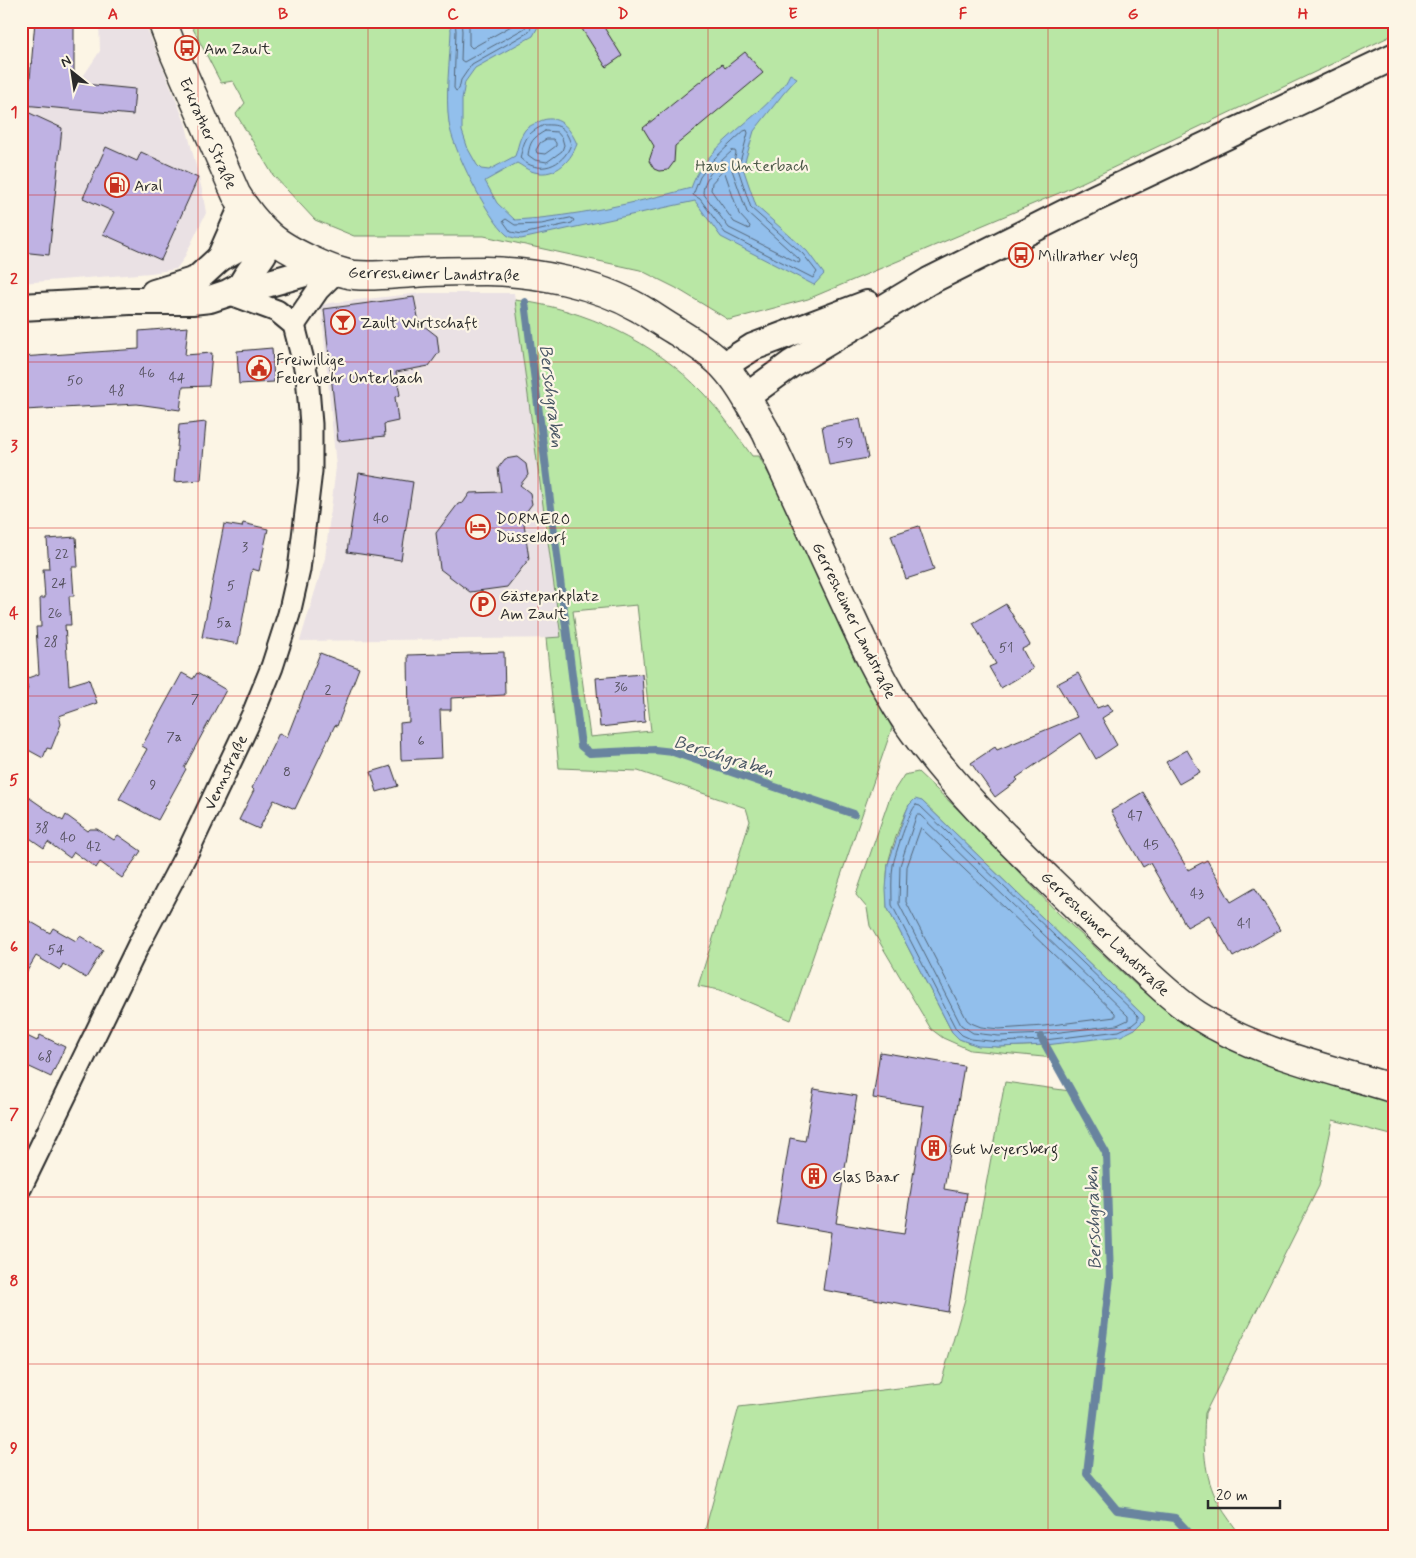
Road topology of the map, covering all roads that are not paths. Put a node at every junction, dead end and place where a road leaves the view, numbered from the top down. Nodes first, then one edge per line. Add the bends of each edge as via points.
1 (162, 21) edge
2 (1395, 56) edge
3 (243, 206) junction
4 (270, 237) junction
5 (220, 258) junction
6 (331, 269) junction
7 (929, 281) junction
8 (234, 290) junction
9 (130, 300) junction
10 (21, 307) edge
11 (294, 325) junction
12 (723, 366) junction
13 (746, 397) junction
14 (1395, 1089) edge
15 (21, 1187) edge

1 - 3 main road, Erkrather Straße
2 - 7 street via 1095,198
3 - 4 main road, Erkrather Straße
3 - 5 street, Gerresheimer Landstraße
4 - 5 street, Gerresheimer Landstraße via 245,244
4 - 6 main road, Gerresheimer Landstraße
4 - 8 street via 266,250
5 - 9 street, Gerresheimer Landstraße via 196,280
6 - 8 street, Gerresheimer Landstraße
6 - 11 street
6 - 12 main road, Gerresheimer Landstraße via 355,275 498,272 580,284 639,308 687,338
7 - 12 street via 753,346
7 - 13 street via 791,364
8 - 9 street, Gerresheimer Landstraße via 210,299 192,301
8 - 11 street via 277,311
9 - 10 street, Gerresheimer Landstraße
11 - 15 street, Vennstraße via 307,376 311,471 299,570 280,644 253,714 189,849
12 - 13 main road, Gerresheimer Landstraße
13 - 14 main road, Gerresheimer Landstraße via 887,690 912,731 975,807 1164,990 1197,1015 1262,1048

